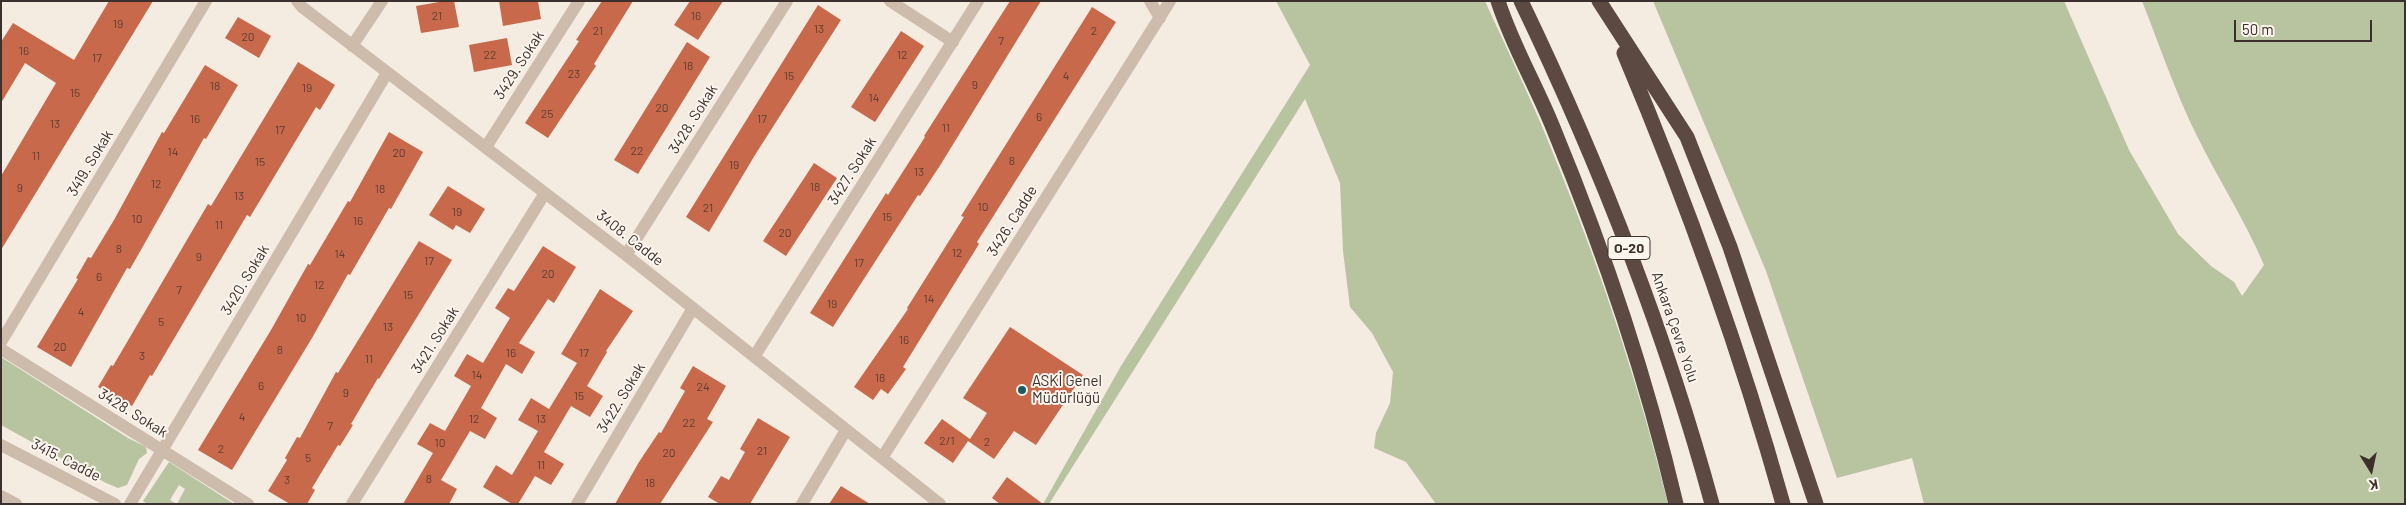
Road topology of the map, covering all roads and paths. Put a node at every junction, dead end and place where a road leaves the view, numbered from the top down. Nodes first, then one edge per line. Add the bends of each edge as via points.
1 (206, 1) edge
2 (297, 1) edge
3 (382, 1) edge
4 (579, 1) edge
5 (787, 1) edge
6 (890, 1) edge
7 (978, 1) edge
8 (1150, 1) edge
9 (1170, 1) edge
10 (1498, 1) edge
11 (1521, 1) edge
12 (1599, 1) edge
13 (1160, 18) junction
14 (953, 42) junction
15 (352, 46) junction
16 (387, 73) junction
17 (486, 147) junction
18 (545, 193) junction
19 (626, 255) junction
20 (693, 308) junction
21 (1, 342) edge
22 (1, 349) edge
23 (754, 357) junction
24 (846, 430) junction
25 (1, 445) edge
26 (162, 450) junction
27 (882, 458) junction
28 (1, 496) edge
29 (16, 504) edge
30 (115, 504) edge
31 (130, 504) edge
32 (248, 504) edge
33 (352, 504) edge
34 (577, 504) edge
35 (802, 504) edge
36 (940, 504) edge
37 (1676, 504) edge
38 (1712, 504) edge
39 (1784, 504) edge
40 (1816, 504) edge

1 - 21 street, 3419. Sokak
2 - 15 street, 3408. Cadde
3 - 15 street
4 - 17 street, 3429. Sokak
5 - 19 street, 3428. Sokak
6 - 14 street
7 - 14 street, 3427. Sokak
8 - 13 street
9 - 13 street, 3426. Cadde
10 - 37 highway via 1554,129 1603,256 1633,344
11 - 38 highway, Ankara Çevre Yolu / O-20 via 1566,94 1632,255
12 - 39 highway via 1653,121 1697,236 1724,311
12 - 40 highway via 1687,137 1730,247
13 - 27 street, 3426. Cadde
14 - 23 street, 3427. Sokak
15 - 16 street, 3408. Cadde
16 - 17 street, 3408. Cadde
16 - 26 street, 3420. Sokak
17 - 18 street, 3408. Cadde
18 - 19 street, 3408. Cadde
18 - 33 street, 3421. Sokak
19 - 20 street, 3408. Cadde
20 - 23 street, 3408. Cadde
20 - 34 street, 3422. Sokak
22 - 26 street, 3428. Sokak
23 - 24 street, 3408. Cadde
24 - 27 street, 3408. Cadde
24 - 35 street
25 - 30 street, 3415. Cadde
26 - 31 street, 3420. Sokak
26 - 32 street, 3428. Sokak
27 - 36 street, 3408. Cadde
28 - 29 street

